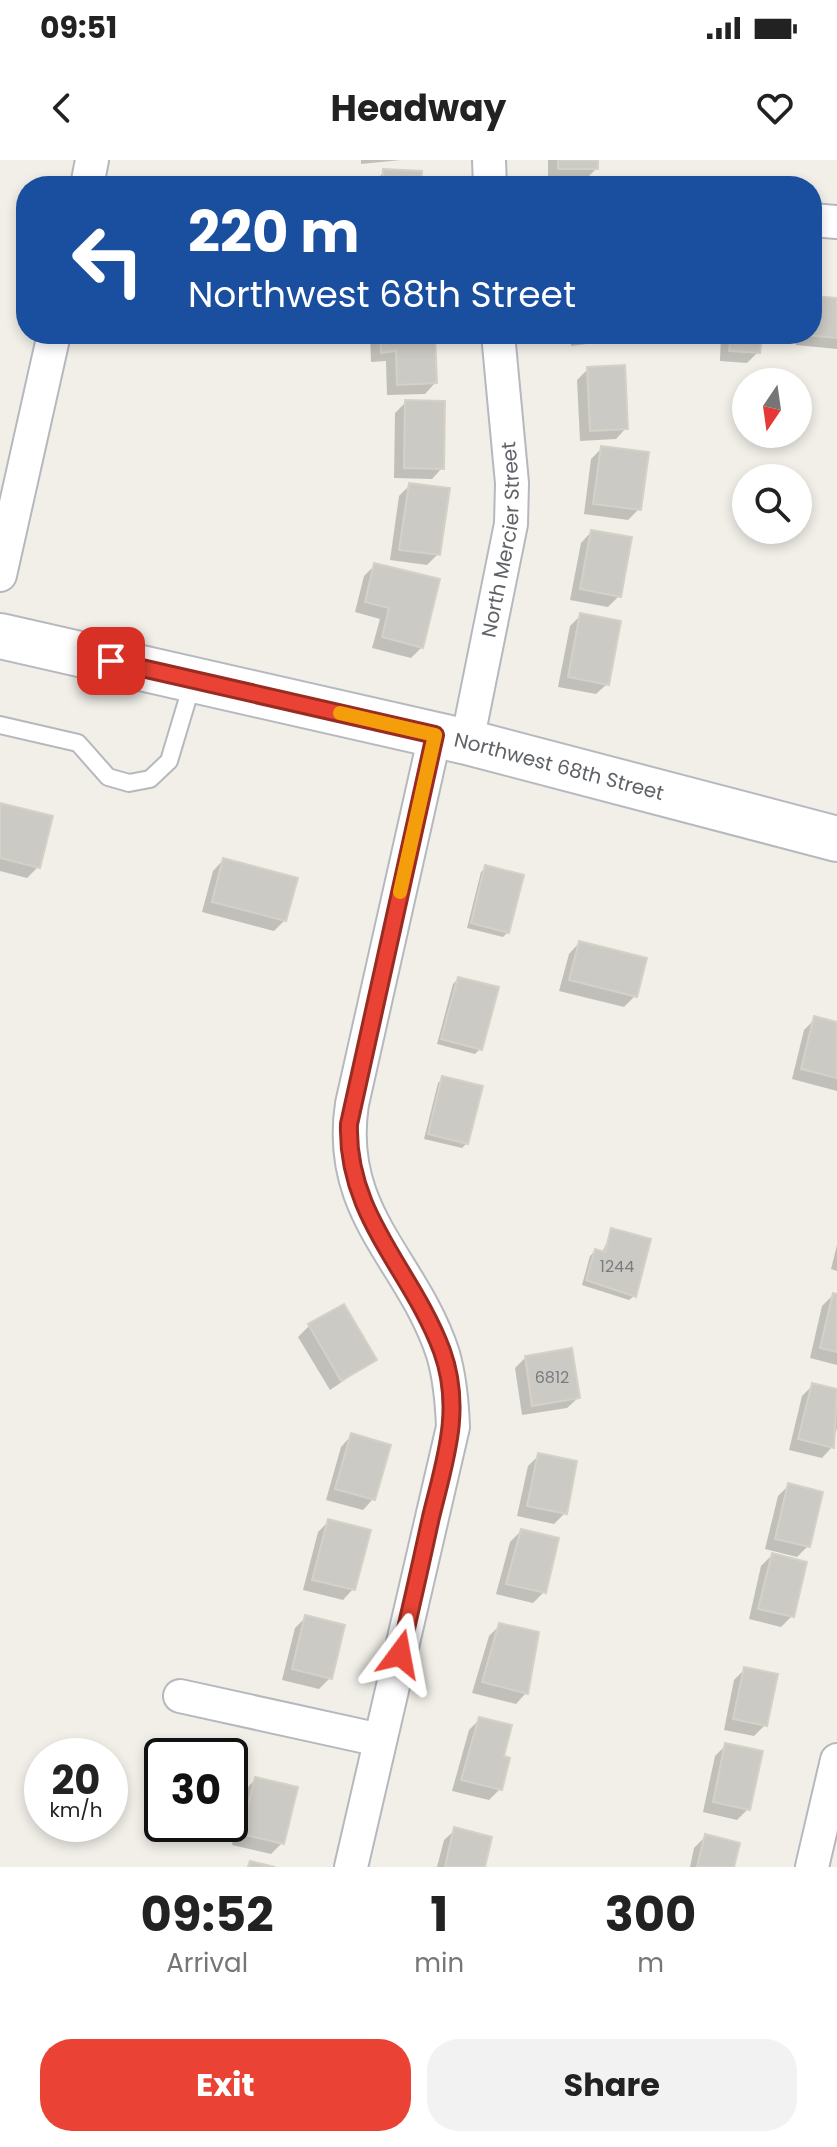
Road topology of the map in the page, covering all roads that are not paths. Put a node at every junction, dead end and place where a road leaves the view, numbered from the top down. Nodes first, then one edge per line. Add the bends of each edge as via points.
1 (52, 344) edge
2 (499, 344) edge
3 (0, 575) edge
4 (0, 636) edge
5 (194, 680) junction
6 (0, 725) edge
7 (451, 738) junction
8 (837, 839) edge
9 (180, 1696) dead end
10 (380, 1740) junction
11 (837, 1760) edge
12 (351, 1867) edge
13 (812, 1867) edge

1 - 3 street
2 - 7 street, North Mercier Street via 511,524
4 - 5 main road, Northwest 68th Street
5 - 6 lane via 169,761 150,779 129,783 108,777 78,743
5 - 7 main road, Northwest 68th Street
7 - 8 main road, Northwest 68th Street
7 - 10 street, North Mercier Street via 349,1124 350,1163 360,1200 434,1333 451,1389 453,1427
9 - 10 street
10 - 12 street, North Mercier Street
11 - 13 street

